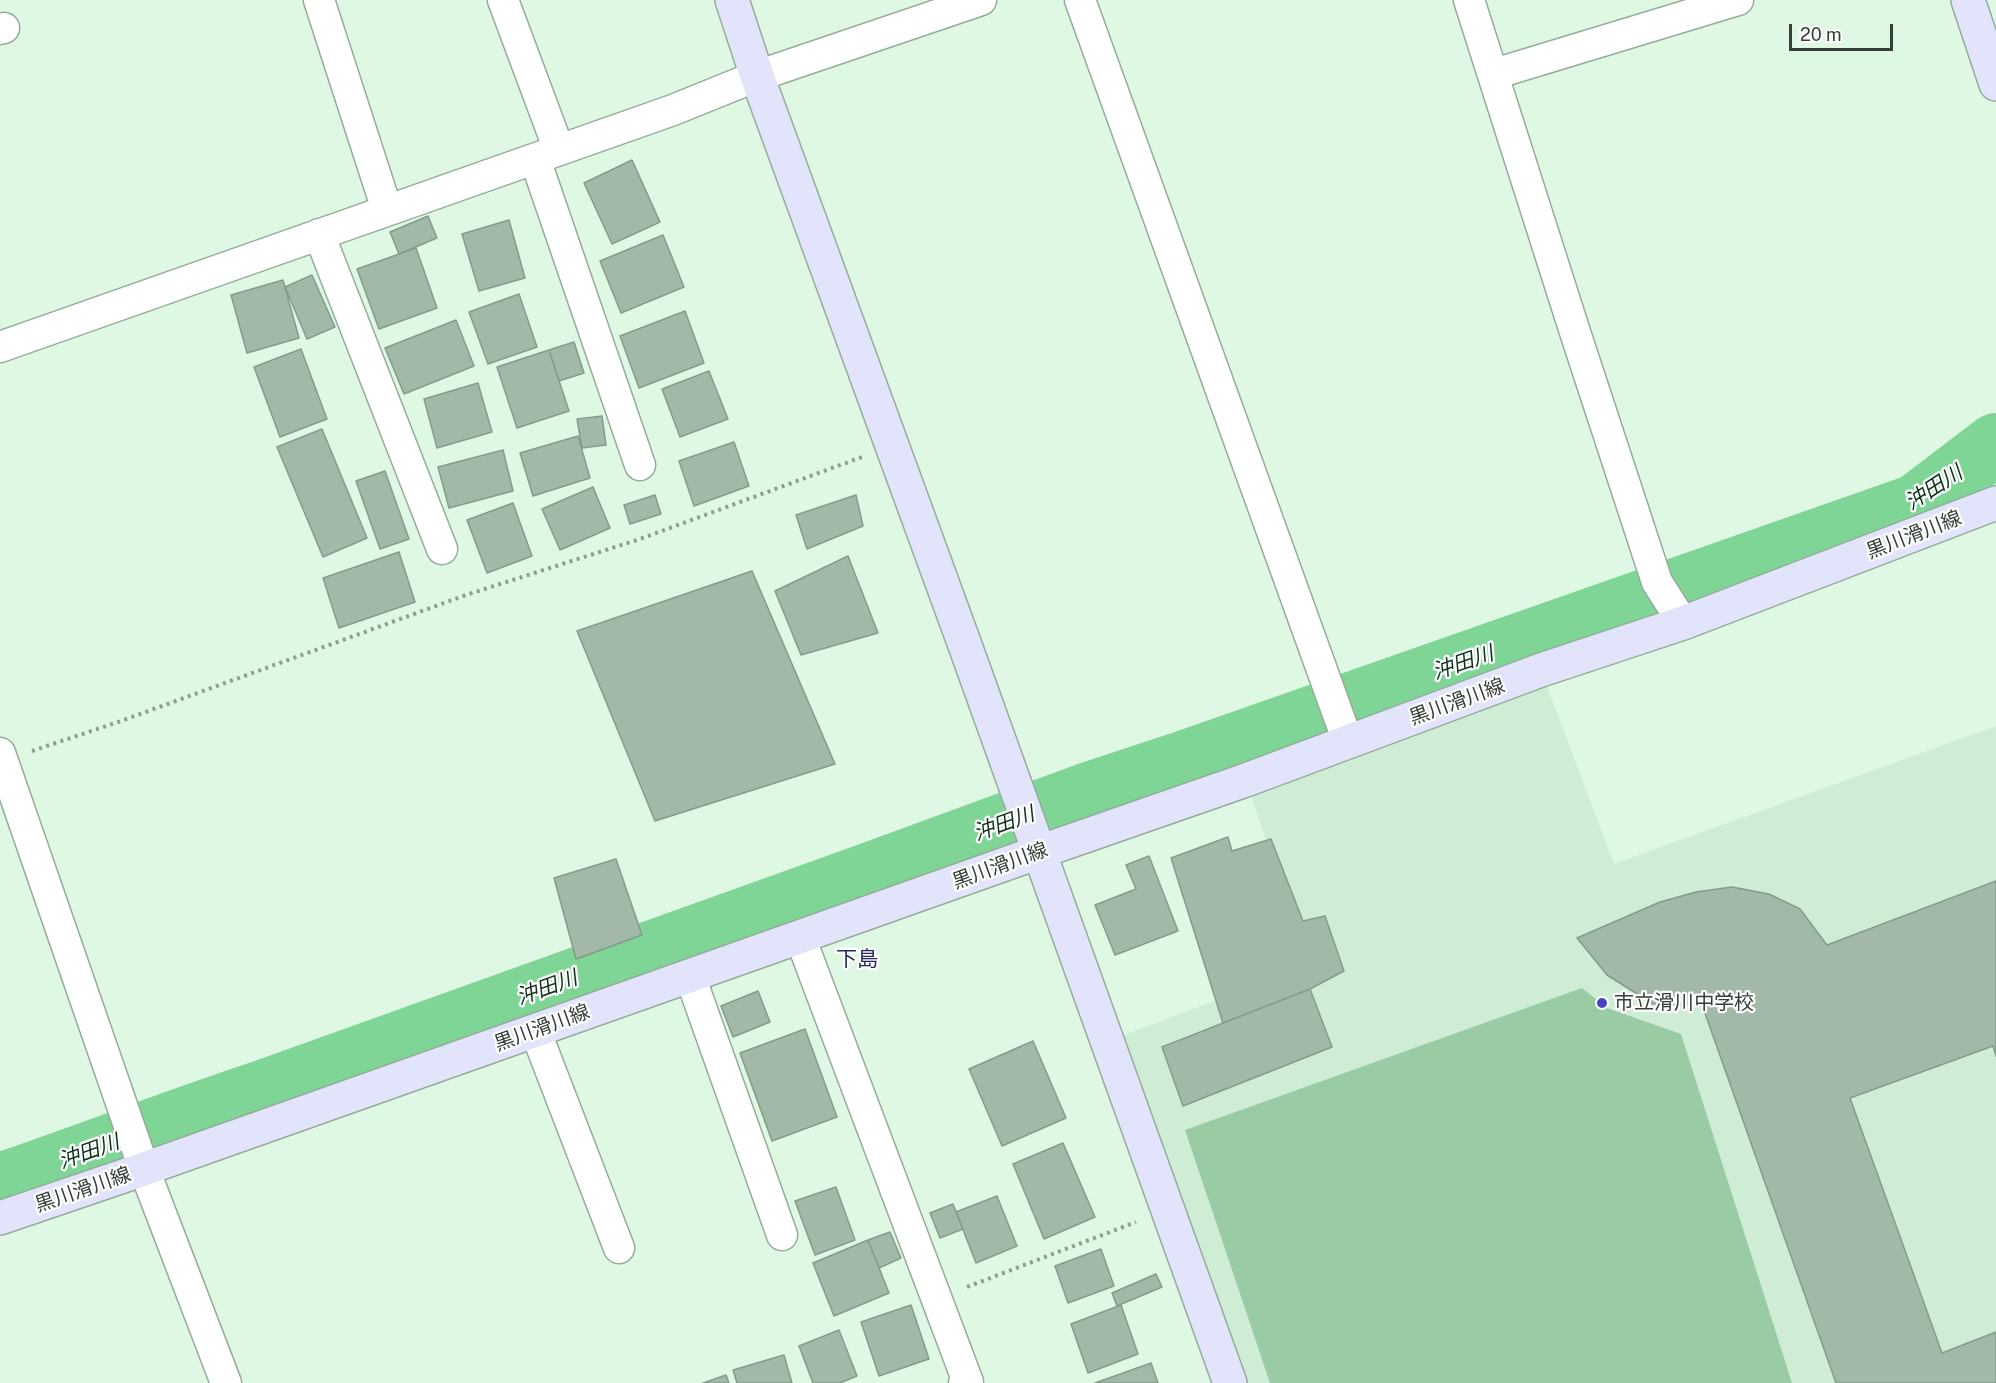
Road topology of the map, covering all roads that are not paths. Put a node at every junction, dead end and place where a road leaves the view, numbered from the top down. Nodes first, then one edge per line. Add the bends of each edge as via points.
1 (320, 0) edge
2 (503, 0) edge
3 (732, 0) edge
4 (981, 0) edge
5 (1080, 0) edge
6 (1469, 0) edge
7 (1738, 0) edge
8 (1968, 0) edge
9 (1701, 5) edge
10 (1494, 74) junction
11 (757, 76) junction
12 (1996, 84) edge
13 (547, 154) junction
14 (387, 210) junction
15 (319, 234) junction
16 (1, 343) edge
17 (640, 465) dead end
18 (1996, 504) edge
19 (442, 549) dead end
20 (1683, 622) junction
21 (1348, 742) junction
22 (1, 757) edge
23 (1039, 852) junction
24 (800, 937) junction
25 (690, 976) junction
26 (535, 1030) junction
27 (144, 1169) junction
28 (0, 1218) edge
29 (782, 1235) dead end
30 (619, 1248) dead end
31 (226, 1383) edge
32 (967, 1383) edge
33 (1230, 1383) edge

1 - 14 street
2 - 13 street
3 - 11 main road
4 - 11 street
5 - 21 street
6 - 10 street
7 - 9 street
8 - 12 main road
9 - 10 street
10 - 20 street via 1657,582
11 - 13 street
11 - 23 main road
13 - 14 street
13 - 17 street
14 - 15 street
15 - 16 street
15 - 19 street
18 - 20 main road, 黒川滑川線
20 - 21 main road, 黒川滑川線
21 - 23 main road, 黒川滑川線
22 - 27 street
23 - 24 main road, 黒川滑川線
23 - 33 main road
24 - 25 main road, 黒川滑川線
24 - 32 street
25 - 26 main road, 黒川滑川線
25 - 29 street
26 - 27 main road, 黒川滑川線
26 - 30 street
27 - 28 main road, 黒川滑川線
27 - 31 street

